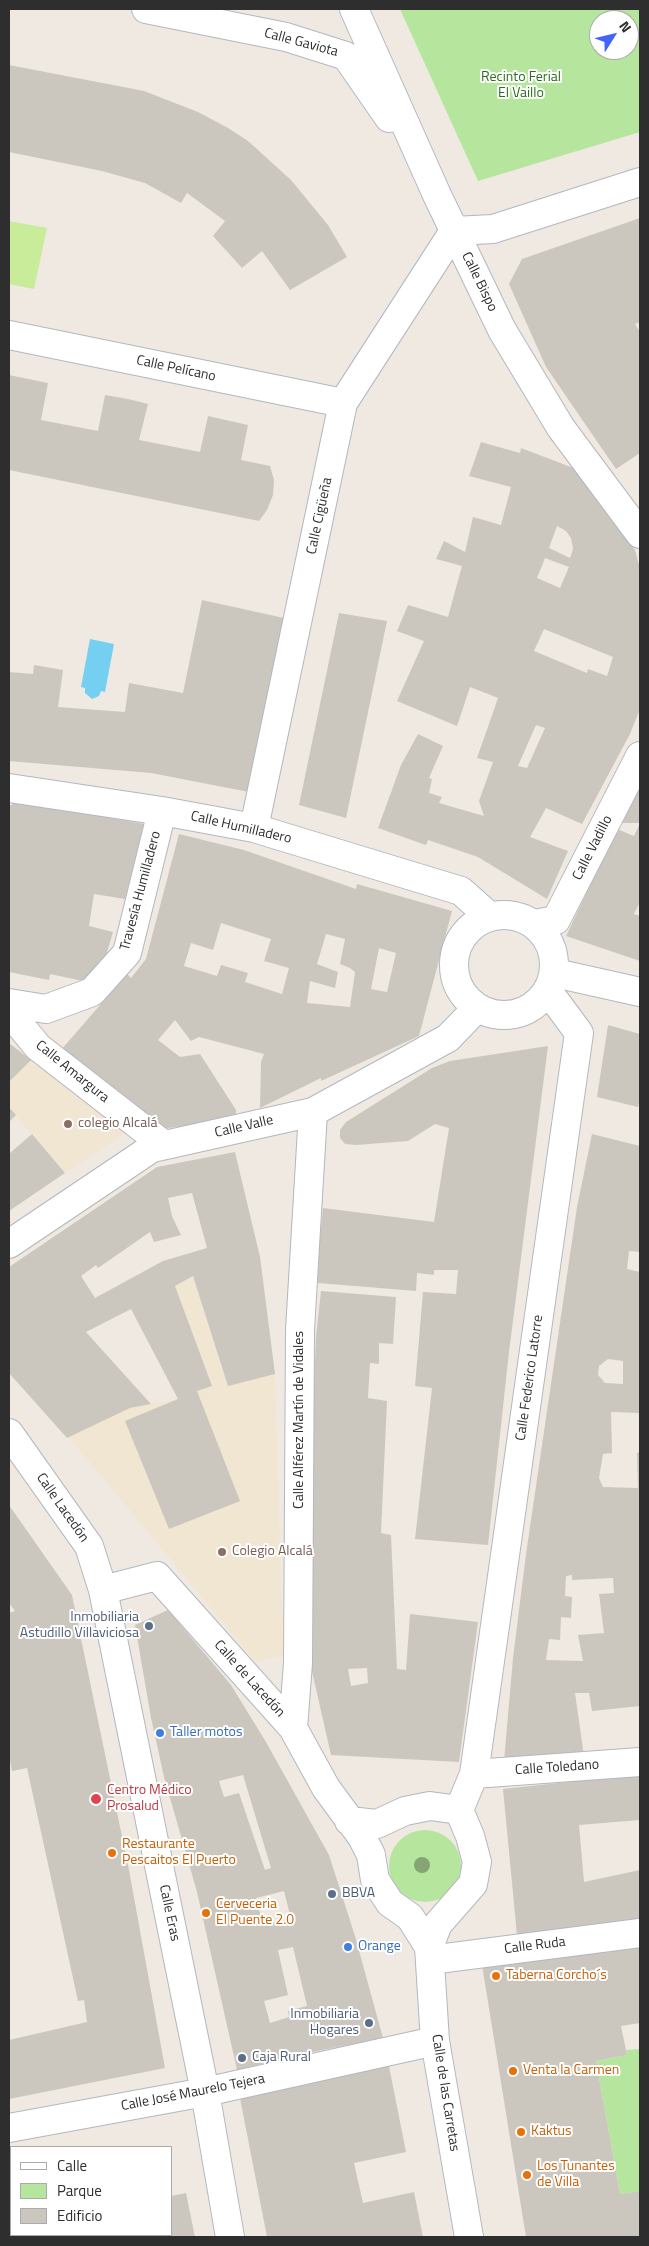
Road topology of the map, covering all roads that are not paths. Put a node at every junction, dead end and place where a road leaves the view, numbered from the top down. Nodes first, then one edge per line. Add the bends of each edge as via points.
1 (146, 9) edge
2 (354, 9) edge
3 (428, 172) junction
4 (640, 182) edge
5 (454, 231) junction
6 (9, 335) edge
7 (344, 404) junction
8 (640, 534) edge
9 (640, 756) edge
10 (9, 788) edge
11 (162, 811) junction
12 (254, 828) junction
13 (489, 916) junction
14 (534, 924) junction
15 (551, 982) junction
16 (640, 992) edge
17 (9, 1004) edge
18 (477, 1008) junction
19 (9, 1012) edge
20 (313, 1112) junction
21 (164, 1146) junction
22 (9, 1244) edge
23 (9, 1433) edge
24 (103, 1590) junction
25 (293, 1728) junction
26 (640, 1762) edge
27 (474, 1774) junction
28 (459, 1810) junction
29 (355, 1829) junction
30 (640, 1933) edge
31 (429, 1954) junction
32 (435, 2041) junction
33 (205, 2092) junction
34 (9, 2128) edge
35 (230, 2237) edge
36 (469, 2237) edge

1 - 3 street, Calle Gaviota via 286,37 346,56
2 - 3 street, Calle Bispo
3 - 5 street, Calle Bispo
4 - 5 street via 493,229
5 - 7 street, Calle Cigüeña
5 - 8 street, Calle Bispo via 502,330 561,428
6 - 7 street, Calle Pelícano
7 - 12 street, Calle Cigüeña
9 - 14 street, Calle Vadillo via 556,920
10 - 11 street, Calle Humilladero
11 - 12 street, Calle Humilladero
11 - 17 street, Travesía Humilladero via 128,953 92,992 46,1009
12 - 13 street, Calle Humilladero via 462,891
13 - 14 street via 512,914
13 - 18 street via 465,932 454,957 459,988
14 - 15 street via 553,950
15 - 16 street
15 - 18 street via 529,1009 504,1016
15 - 27 street, Calle Federico Latorre via 579,1033
18 - 20 street, Calle Valle via 448,1038
19 - 21 street, Calle Amargura via 38,1047
20 - 21 street, Calle Valle
20 - 25 street, Calle Alférez Martín de Vidales via 300,1330 298,1663
21 - 22 street, Calle Valle via 152,1148
23 - 24 street, Calle Lacedón via 89,1546
24 - 25 street, Calle de Lacedón via 157,1576
24 - 33 street, Calle Eras
25 - 29 street, Calle de Lacedón via 326,1788
26 - 27 street, Calle Toledano
27 - 28 street, Calle Federico Latorre
28 - 29 street via 430,1806 405,1811 377,1824
28 - 31 street via 477,1862 473,1884 438,1924
29 - 31 street, Calle de Lacedón via 371,1855 375,1880 390,1902 410,1917
30 - 31 street, Calle Ruda
31 - 32 street, Calle de las Carretas
32 - 33 street, Calle José Maurelo Tejera
32 - 36 street, Calle de las Carretas
33 - 34 street, Calle José Maurelo Tejera
33 - 35 street, Calle Eras

